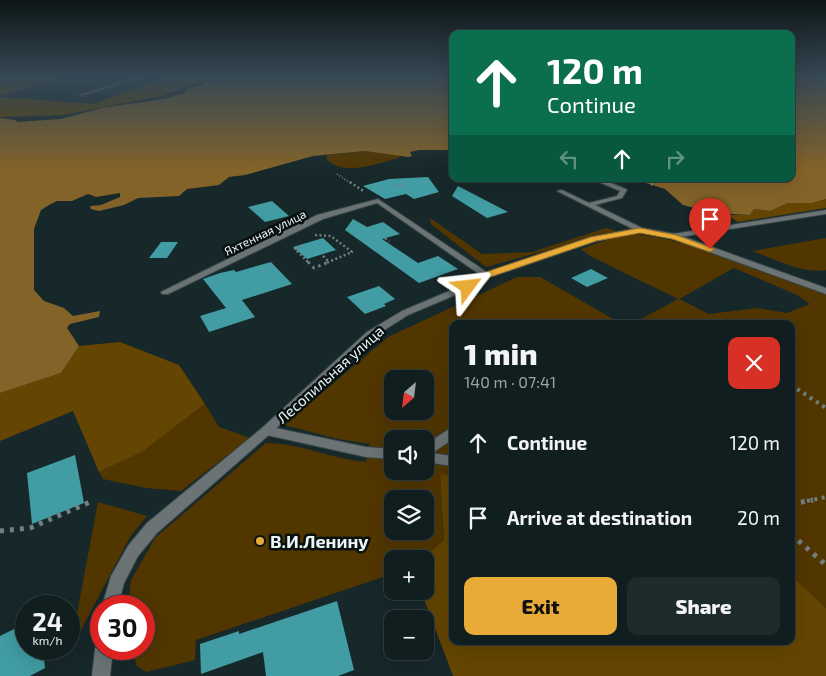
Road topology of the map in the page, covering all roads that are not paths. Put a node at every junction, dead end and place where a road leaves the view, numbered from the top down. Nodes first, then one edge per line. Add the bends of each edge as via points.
1 (604, 182) edge
2 (560, 191) dead end
3 (588, 205) junction
4 (826, 212) edge
5 (640, 230) junction
6 (673, 236) junction
7 (487, 275) junction
8 (826, 291) edge
9 (165, 292) dead end
10 (266, 431) junction
11 (449, 436) edge
12 (434, 446) edge
13 (384, 453) edge
14 (434, 458) edge
15 (449, 461) edge
16 (113, 595) edge
17 (103, 660) edge
18 (101, 676) edge

1 - 3 street via 624,190 620,197
2 - 3 street
3 - 5 street
4 - 6 street, Лесопильная улица
5 - 6 street, Лесопильная улица
5 - 7 street, Лесопильная улица via 594,239
6 - 8 street
7 - 9 street, Яхтенная улица via 378,201 320,217
7 - 10 street, Лесопильная улица via 483,280 404,313 370,334
10 - 13 street
10 - 16 street, Лесопильная улица via 152,528 133,551
11 - 12 street
14 - 15 street
17 - 18 street

